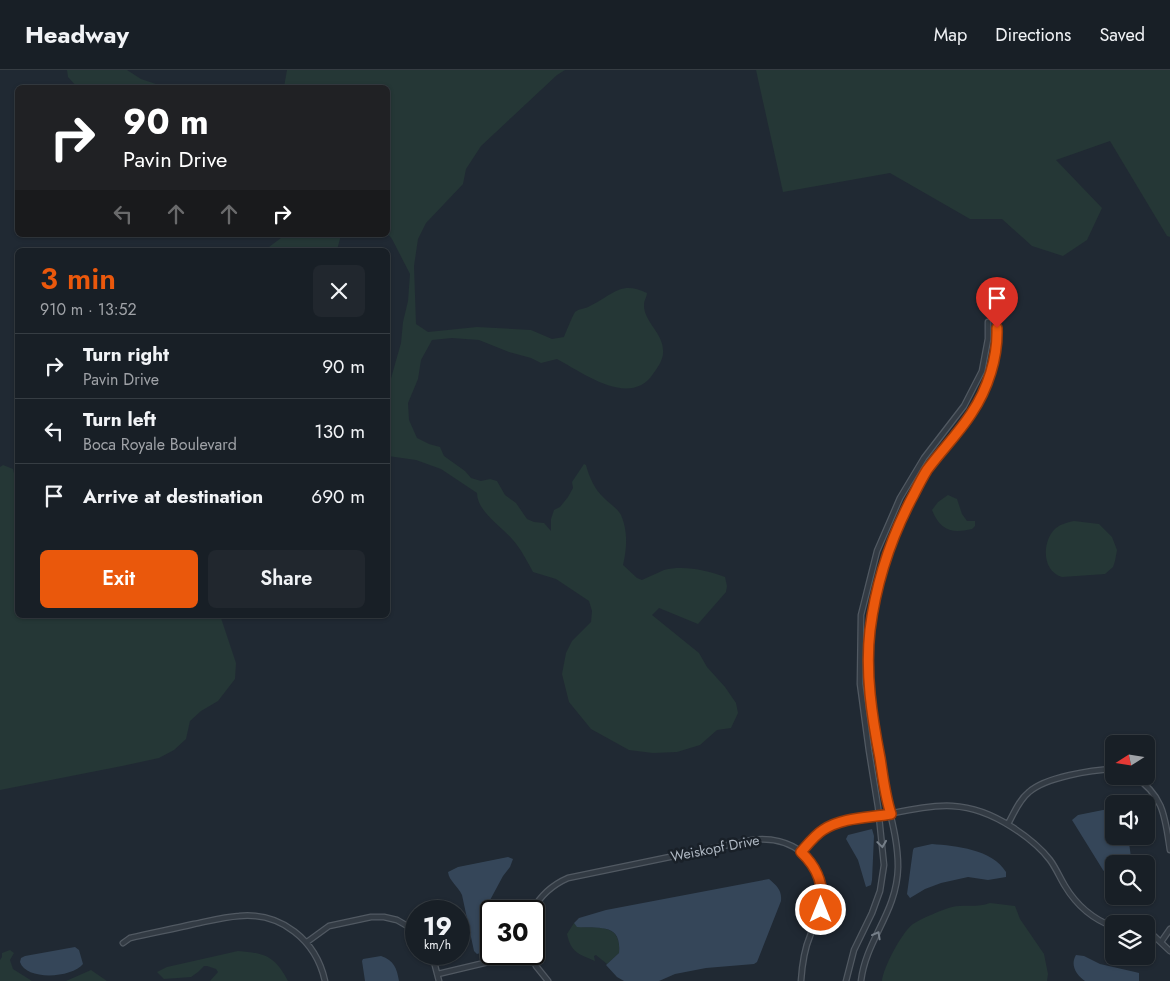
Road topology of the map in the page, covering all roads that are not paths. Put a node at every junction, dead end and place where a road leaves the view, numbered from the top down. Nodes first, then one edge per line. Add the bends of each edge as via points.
1 (988, 322) dead end
2 (996, 322) dead end
3 (1105, 770) edge
4 (1146, 785) edge
5 (891, 814) junction
6 (879, 816) junction
7 (1008, 824) junction
8 (1170, 850) edge
9 (801, 852) junction
10 (539, 900) edge
11 (1105, 923) edge
12 (405, 924) edge
13 (1170, 929) edge
14 (1155, 937) edge
15 (307, 942) junction
16 (1161, 942) junction
17 (123, 943) dead end
18 (1170, 952) edge
19 (480, 964) edge
20 (435, 965) edge
21 (536, 965) edge
22 (438, 974) junction
23 (325, 981) edge
24 (439, 981) edge
25 (548, 981) edge
26 (801, 981) edge
27 (846, 981) edge
28 (861, 981) edge

1 - 6 street via 982,371 964,406 924,458 900,498 877,551 861,615 860,684
2 - 5 street via 997,341 985,387 972,413 926,471 902,516 876,600 870,630 870,694
3 - 7 street via 1050,780 1038,786 1017,806
4 - 8 street via 1162,806
5 - 6 street
5 - 7 street via 928,806 960,806 976,809
28 -> 5 street via 869,950 888,914 898,873
6 - 9 street via 830,826 815,836
6 -> 27 street via 884,856 882,882 872,913 854,950
7 - 11 street via 1050,860 1086,912
9 - 10 street, Weiskopf Drive via 784,842 761,839 575,876 560,881
9 - 26 street, Weiskopf Drive via 818,874 822,901 804,953
12 - 15 street via 390,918 371,917 329,926
13 - 16 street
14 - 16 street
15 - 17 street via 276,921 248,915 130,938
15 - 23 street
16 - 18 street
19 - 22 street
20 - 22 street
21 - 25 street
22 - 24 street

